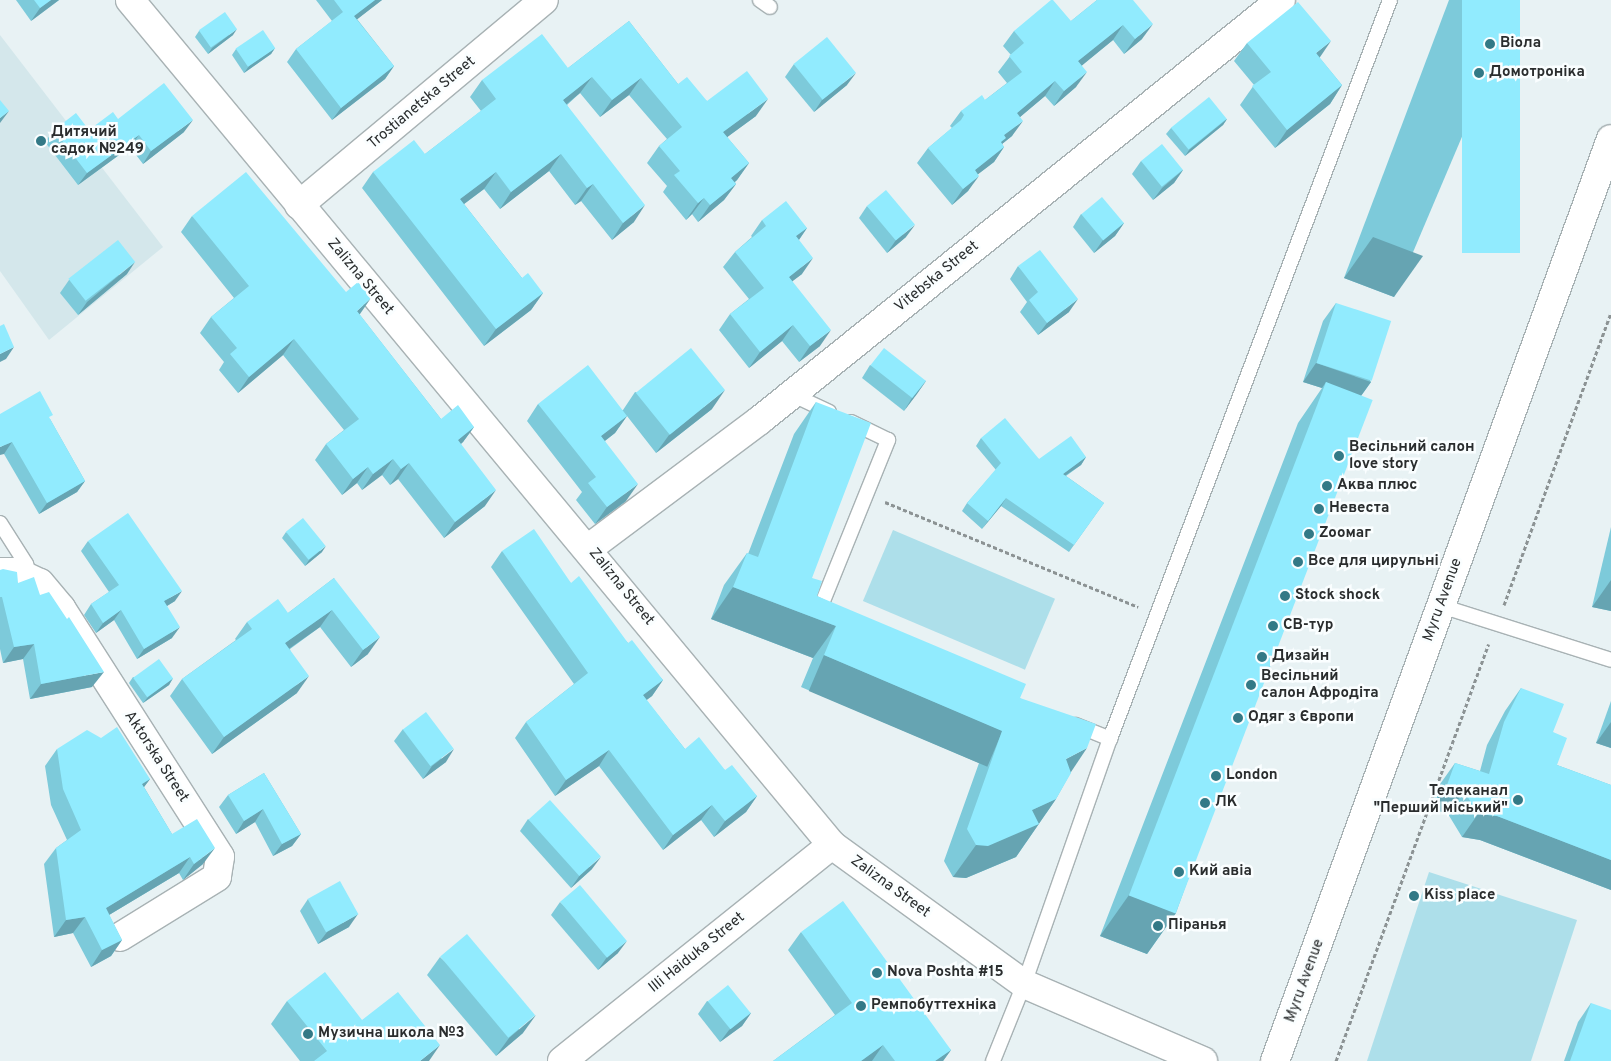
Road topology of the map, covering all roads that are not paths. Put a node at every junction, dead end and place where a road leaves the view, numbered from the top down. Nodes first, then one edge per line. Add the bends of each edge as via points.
1 (130, 0) edge
2 (544, 0) edge
3 (1281, 0) edge
4 (1390, 0) edge
5 (1611, 139) edge
6 (299, 205) junction
7 (791, 394) junction
8 (0, 523) edge
9 (589, 548) junction
10 (0, 572) edge
11 (30, 578) junction
12 (1441, 606) junction
13 (824, 624) edge
14 (1611, 660) edge
15 (1064, 720) edge
16 (1110, 739) junction
17 (832, 845) junction
18 (120, 937) edge
19 (1024, 984) junction
20 (562, 1061) edge
21 (993, 1061) edge
22 (1203, 1061) edge
23 (1275, 1061) edge

1 - 6 street, Zalizna Street
2 - 6 street, Trostianetska Street
3 - 7 street, Vitebska Street
4 - 16 lane
5 - 12 street, Myru Avenue
6 - 9 street, Zalizna Street
7 - 9 street, Vitebska Street
7 - 13 lane via 888,440 815,620
8 - 11 lane via 26,564
9 - 17 street, Zalizna Street
10 - 11 street, Aktorska Street via 16,572
11 - 18 street, Aktorska Street via 40,583 61,608 220,858 216,877
12 - 14 lane
12 - 23 street, Myru Avenue
15 - 16 lane
16 - 19 lane
17 - 19 street, Zalizna Street
17 - 20 street, Illi Haiduka Street
19 - 21 lane
19 - 22 street, Zalizna Street

